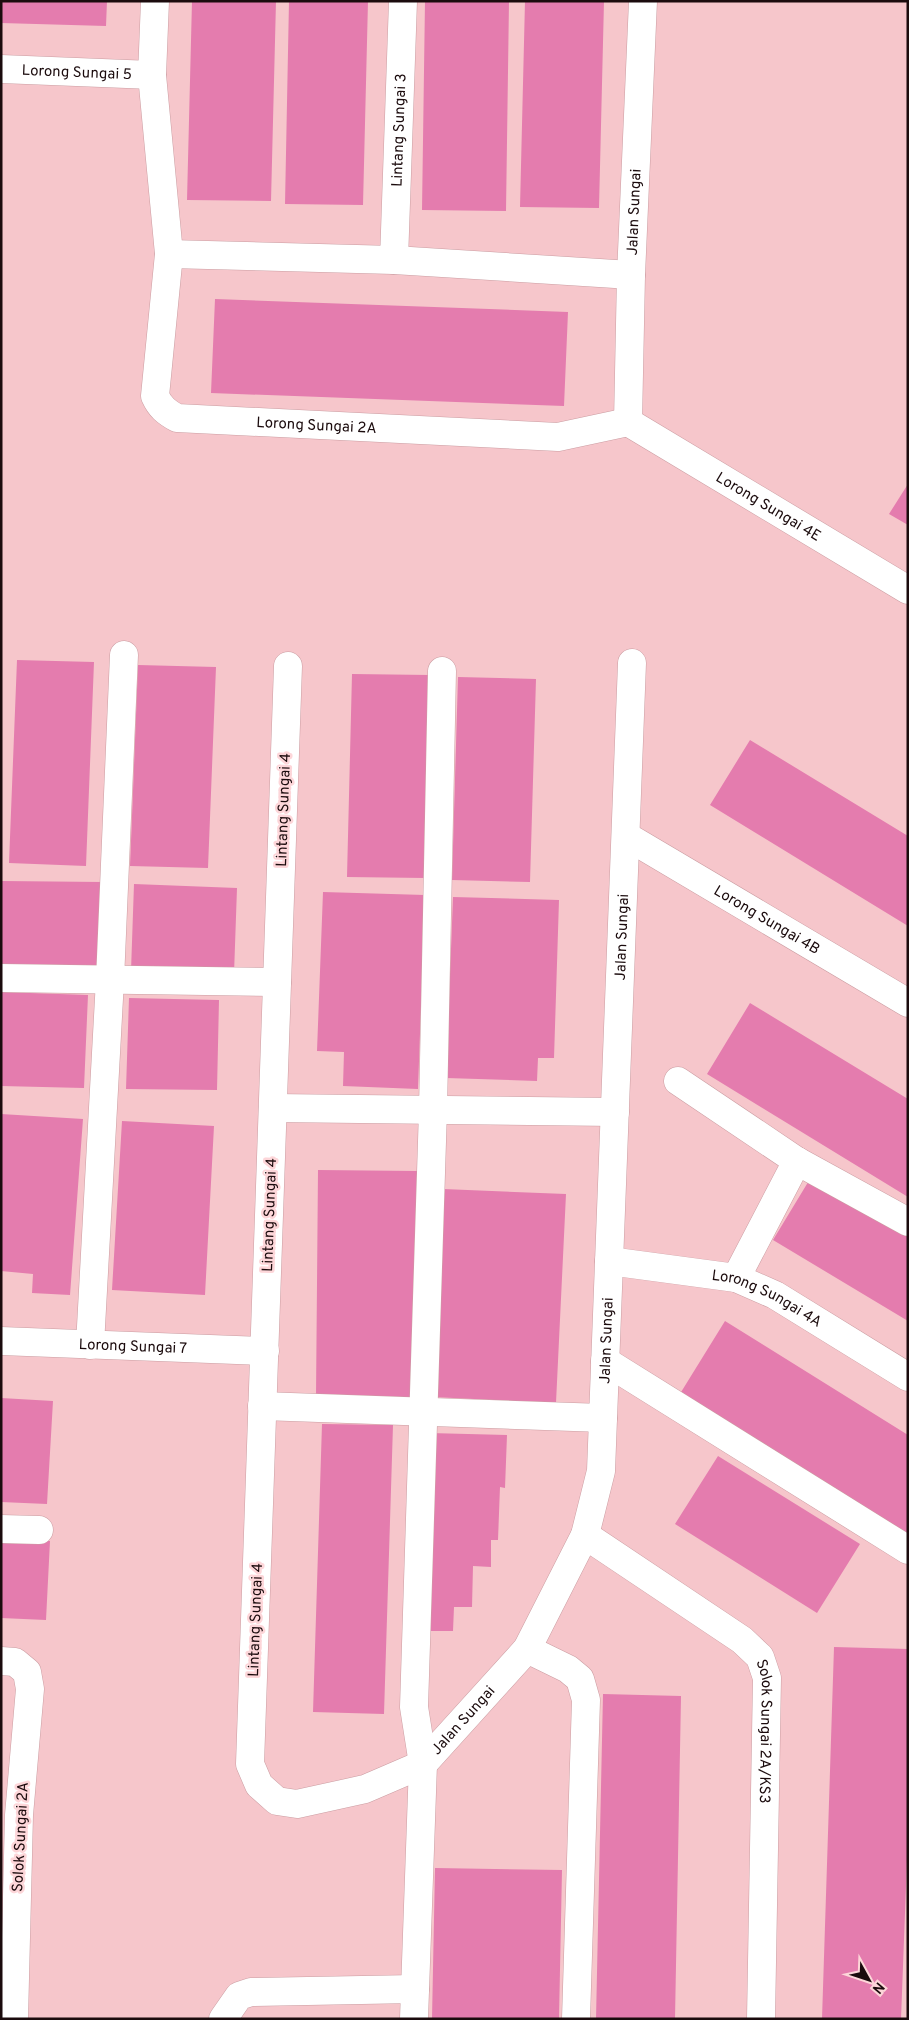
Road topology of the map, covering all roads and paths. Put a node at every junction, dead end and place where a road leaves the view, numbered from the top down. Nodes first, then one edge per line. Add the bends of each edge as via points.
1 (155, 1) edge
2 (404, 1) edge
3 (643, 1) edge
4 (1, 69) edge
5 (152, 75) junction
6 (169, 254) junction
7 (394, 260) junction
8 (631, 275) junction
9 (628, 422) junction
10 (908, 590) edge
11 (124, 655) dead end
12 (632, 663) dead end
13 (288, 666) dead end
14 (442, 671) dead end
15 (626, 836) junction
16 (1, 978) edge
17 (110, 980) junction
18 (277, 982) junction
19 (908, 1003) edge
20 (678, 1081) dead end
21 (273, 1108) junction
22 (433, 1110) junction
23 (614, 1112) junction
24 (797, 1161) junction
25 (908, 1222) edge
26 (609, 1261) junction
27 (736, 1278) junction
28 (1, 1342) edge
29 (90, 1345) junction
30 (264, 1351) junction
31 (605, 1361) junction
32 (908, 1377) edge
33 (262, 1406) junction
34 (422, 1412) junction
35 (603, 1418) junction
36 (1, 1529) edge
37 (39, 1530) dead end
38 (585, 1535) junction
39 (908, 1550) edge
40 (527, 1649) junction
41 (8, 1661) edge
42 (250, 1764) joint
43 (423, 1764) junction
44 (10, 1814) edge
45 (415, 1989) junction
46 (14, 2019) edge
47 (223, 2019) edge
48 (414, 2019) edge
49 (576, 2019) edge
50 (761, 2019) edge

1 - 5 street, Lorong Sungai 2A
2 - 7 street, Lintang Sungai 3
3 - 8 street, Jalan Sungai
4 - 5 street, Lorong Sungai 5
5 - 6 street, Lorong Sungai 2A
6 - 7 street
6 - 9 street, Lorong Sungai 2A via 155,396 160,406 177,418 558,437
7 - 8 street
8 - 9 street, Jalan Sungai
9 - 10 street, Lorong Sungai 4E
11 - 17 street
12 - 15 street, Jalan Sungai
13 - 18 street, Lintang Sungai 4
14 - 22 street
15 - 19 street, Lorong Sungai 4B
15 - 23 street, Jalan Sungai
16 - 17 street
17 - 18 street
17 - 29 street
18 - 21 street, Lintang Sungai 4
20 - 24 street
21 - 22 street
21 - 30 street, Lintang Sungai 4
22 - 23 street
22 - 34 street
23 - 26 street, Jalan Sungai
24 - 25 street
24 - 27 street
26 - 27 street, Lorong Sungai 4A
26 - 31 street, Jalan Sungai
27 - 32 street, Lorong Sungai 4A via 775,1295
28 - 29 street, Lorong Sungai 7
29 - 30 street, Lorong Sungai 7
30 - 33 street, Lintang Sungai 4
31 - 35 street, Jalan Sungai
31 - 39 street
33 - 34 street
33 - 42 street, Lintang Sungai 4
34 - 35 street
34 - 43 street via 414,1707
35 - 38 street, Jalan Sungai via 601,1471
36 - 37 street
38 - 40 street, Jalan Sungai
38 - 50 street, Solok Sungai 2A/KS3 via 742,1640 760,1657 767,1678
40 - 43 street, Jalan Sungai
40 - 49 street via 568,1669 580,1679 586,1700
41 - 44 street, Solok Sungai 2A via 27,1672 30,1690
42 - 43 street, Jalan Sungai via 258,1785 277,1800 297,1804 364,1789
43 - 45 street
44 - 46 street, Solok Sungai 2A
45 - 47 street via 252,1992 239,1996
45 - 48 street

